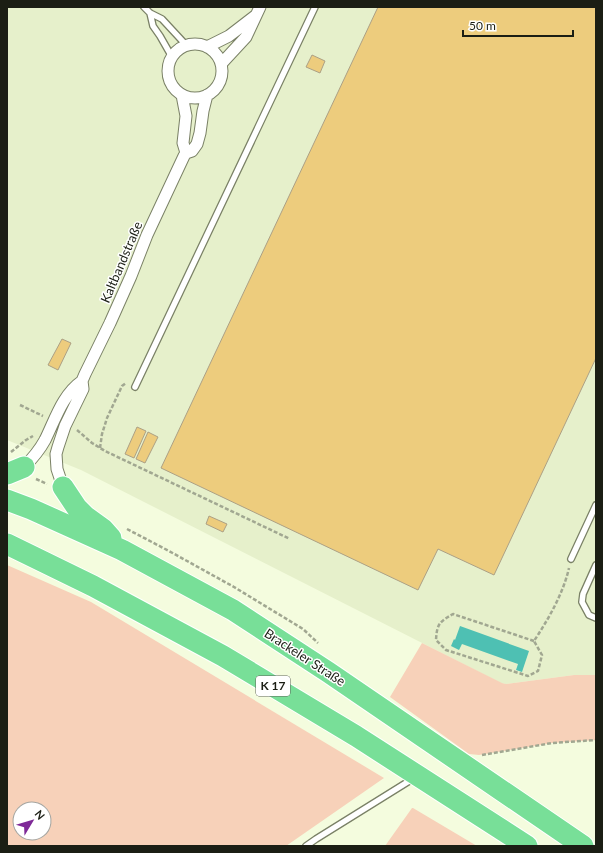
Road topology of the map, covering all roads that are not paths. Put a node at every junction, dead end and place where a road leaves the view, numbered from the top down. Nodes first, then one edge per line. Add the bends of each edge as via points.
1 (144, 7) edge
2 (315, 7) edge
3 (258, 11) edge
4 (150, 12) junction
5 (187, 46) junction
6 (206, 47) junction
7 (172, 57) junction
8 (220, 64) junction
9 (182, 95) junction
10 (207, 95) junction
11 (186, 153) junction
12 (82, 381) junction
13 (135, 386) dead end
14 (21, 473) edge
15 (58, 487) joint
16 (7, 500) edge
17 (596, 505) edge
18 (7, 544) edge
19 (122, 550) junction
20 (571, 559) road end
21 (596, 565) edge
22 (596, 618) edge
23 (418, 776) junction
24 (306, 846) edge
25 (527, 846) edge
26 (584, 846) edge

1 - 4 lane
2 - 13 lane
3 - 6 street via 229,36
3 - 8 street via 246,37
4 - 5 lane via 162,19
4 - 7 lane via 153,26
5 - 6 street
5 - 7 street
6 - 8 street via 218,58
7 - 9 street via 168,66 170,83
8 - 10 street via 219,82
9 - 10 street via 190,98
9 - 11 street via 186,116 183,143
10 - 11 street, Kaltbandstraße via 197,144 192,151
11 - 12 street, Kaltbandstraße
12 - 14 street via 62,404 45,440
12 - 15 street via 83,389 65,426 56,454
15 - 19 highway
16 - 19 highway, Brackeler Straße
17 - 20 lane
18 - 23 highway, K 17 via 93,586 223,656
19 - 26 highway, Brackeler Straße via 233,610
21 - 22 lane via 582,602 589,615
23 - 24 lane
23 - 25 highway, K 17

